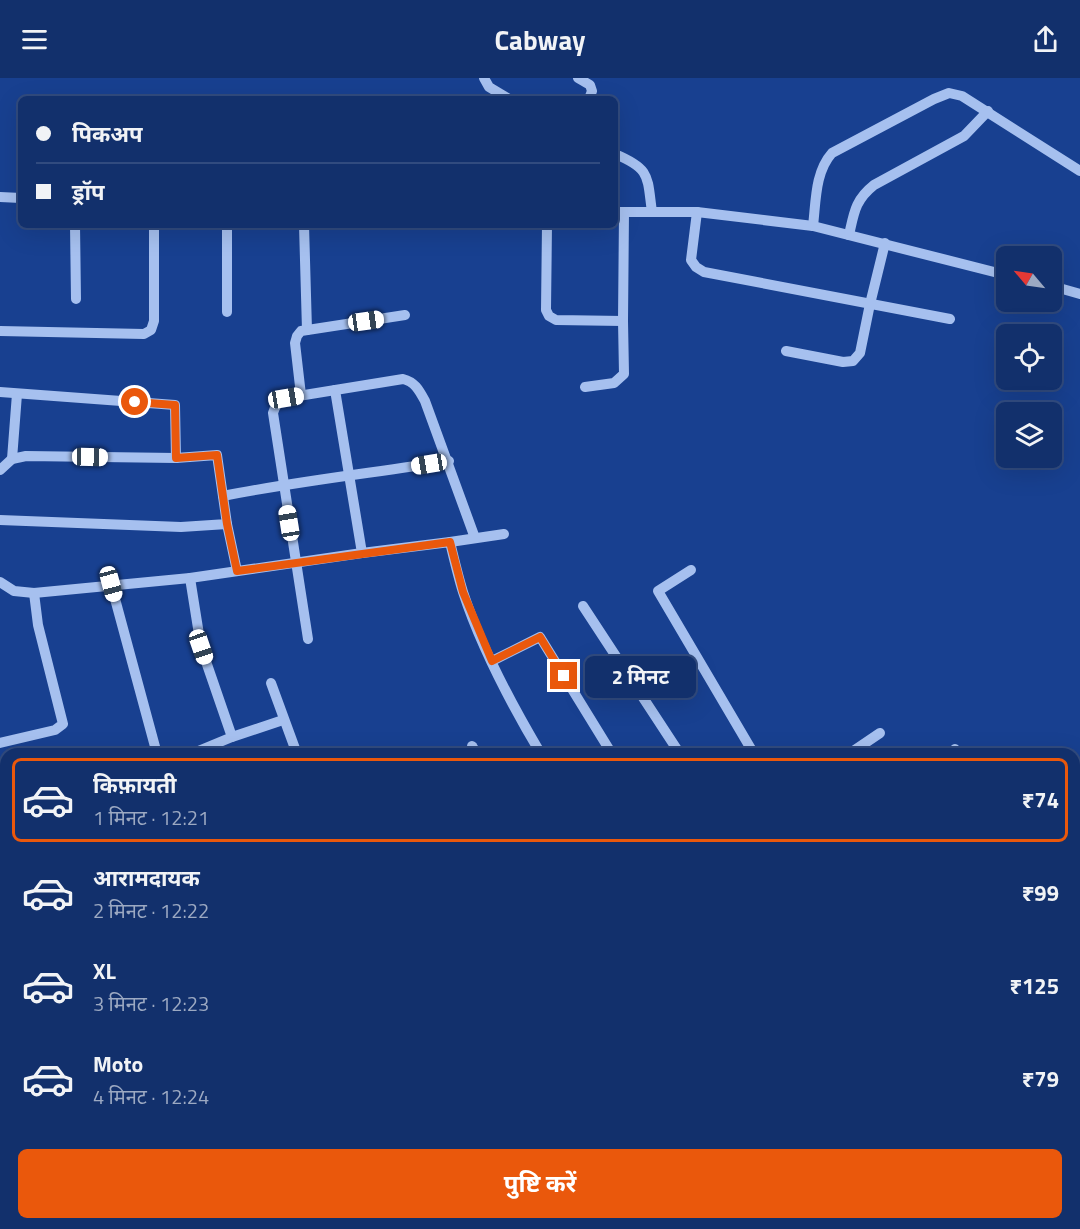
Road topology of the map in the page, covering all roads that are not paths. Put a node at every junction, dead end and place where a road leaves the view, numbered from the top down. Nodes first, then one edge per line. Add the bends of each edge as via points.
1 (484, 78) edge
2 (578, 78) edge
3 (504, 96) edge
4 (590, 96) edge
5 (987, 111) junction
6 (618, 155) edge
7 (1080, 171) edge
8 (0, 197) edge
9 (18, 198) edge
10 (619, 212) edge
11 (652, 212) junction
12 (697, 212) junction
13 (813, 226) junction
14 (75, 228) edge
15 (154, 228) edge
16 (228, 228) edge
17 (304, 228) edge
18 (547, 228) edge
19 (849, 235) junction
20 (885, 243) junction
21 (996, 272) edge
22 (1062, 289) edge
23 (1080, 294) edge
24 (76, 299) dead end
25 (870, 304) junction
26 (227, 312) dead end
27 (405, 315) dead end
28 (950, 319) dead end
29 (623, 321) junction
30 (307, 330) junction
31 (0, 331) edge
32 (786, 351) dead end
33 (585, 387) dead end
34 (335, 390) junction
35 (0, 392) edge
36 (17, 394) junction
37 (301, 395) junction
38 (176, 458) junction
39 (12, 459) junction
40 (448, 461) junction
41 (0, 470) edge
42 (350, 477) junction
43 (283, 484) junction
44 (223, 496) junction
45 (0, 520) edge
46 (227, 524) junction
47 (504, 534) dead end
48 (475, 538) junction
49 (450, 542) junction
50 (362, 553) junction
51 (295, 562) junction
52 (691, 570) dead end
53 (237, 571) junction
54 (190, 578) junction
55 (0, 582) edge
56 (111, 584) junction
57 (34, 593) junction
58 (583, 606) dead end
59 (308, 639) dead end
60 (492, 661) junction
61 (271, 683) dead end
62 (284, 720) junction
63 (880, 733) dead end
64 (232, 737) junction
65 (0, 743) edge
66 (155, 748) edge
67 (205, 748) edge
68 (295, 748) edge
69 (539, 748) edge
70 (608, 748) edge
71 (676, 748) edge
72 (751, 748) edge
73 (858, 748) edge

1 - 3 street via 489,87
2 - 4 street via 590,85
5 - 7 street
5 - 13 street via 949,93 832,153 820,173
5 - 19 street via 964,136 862,194
6 - 11 street via 645,172
8 - 9 street
10 - 11 street
10 - 29 street
11 - 12 street
12 - 13 street
12 - 25 street via 691,260 704,272
13 - 19 street
14 - 24 street
15 - 31 street via 151,330 144,334
16 - 26 street
17 - 30 street
18 - 29 street via 549,316 556,320
19 - 20 street
20 - 21 street
20 - 25 street
22 - 23 street
25 - 28 street
25 - 32 street via 860,353 853,361
27 - 30 street
29 - 33 street via 624,374 614,383
30 - 37 street via 301,331 295,343
34 - 37 street
34 - 40 street via 410,381 425,401
34 - 42 street
35 - 36 street
36 - 38 street via 175,405
36 - 39 street
37 - 43 street via 280,401 273,413
38 - 39 street
38 - 44 street via 217,455
39 - 41 street
40 - 42 street
40 - 48 street
42 - 43 street
42 - 50 street
43 - 44 street
43 - 51 street
44 - 46 street
45 - 46 street via 181,527
46 - 53 street
47 - 48 street
48 - 49 street
49 - 50 street
49 - 60 street via 463,592
50 - 51 street
51 - 53 street
51 - 59 street
52 - 72 street via 658,591
53 - 54 street
54 - 56 street
54 - 64 street via 201,647
55 - 57 street via 14,591
56 - 57 street
56 - 66 street
57 - 65 street via 38,625 63,724 55,730
58 - 71 street
60 - 69 street
60 - 70 street via 540,637
61 - 62 street
62 - 64 street
62 - 68 street
63 - 73 street
64 - 67 street

